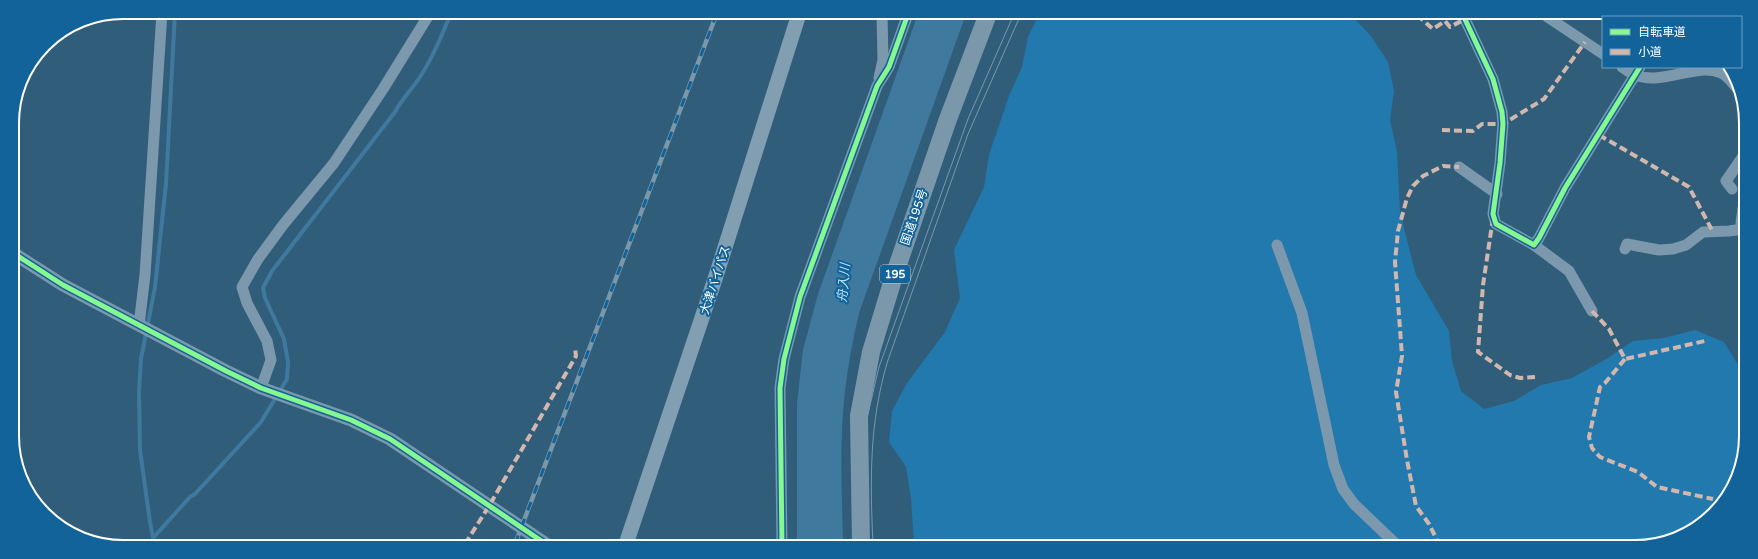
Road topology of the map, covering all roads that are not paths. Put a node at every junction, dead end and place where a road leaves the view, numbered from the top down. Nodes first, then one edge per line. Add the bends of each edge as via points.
1 (162, 19) edge
2 (426, 19) edge
3 (797, 19) edge
4 (882, 19) edge
5 (906, 19) edge
6 (986, 19) edge
7 (1464, 19) edge
8 (1550, 19) edge
9 (1602, 53) edge
10 (1626, 68) edge
11 (1713, 69) edge
12 (1638, 71) edge
13 (1729, 80) edge
14 (877, 86) junction
15 (1739, 162) edge
16 (1459, 167) dead end
17 (1732, 189) dead end
18 (1497, 194) junction
19 (1739, 229) edge
20 (1277, 246) dead end
21 (1534, 246) junction
22 (1625, 250) dead end
23 (19, 258) edge
24 (1592, 311) dead end
25 (139, 325) junction
26 (261, 388) junction
27 (540, 540) edge
28 (627, 540) edge
29 (782, 540) edge
30 (861, 540) edge
31 (1392, 540) edge

1 - 25 street via 145,275
2 - 26 street via 334,163 283,225 258,259 242,287 267,341 271,360
3 - 28 main road, 大津バイパス via 716,279
4 - 14 street via 883,60
5 - 14 street via 889,67
6 - 30 highway, 国道195号 / 195 via 948,119 894,276 871,352 859,416
7 - 18 street via 1493,79 1502,112 1503,132
8 - 9 street
10 - 12 street
11 - 12 street via 1701,69 1667,77
11 - 13 street
12 - 21 street via 1565,188
14 - 29 street via 800,297 784,359 780,388
15 - 17 street via 1726,181
16 - 18 street
18 - 21 street via 1493,214 1496,224
19 - 22 street via 1703,232 1686,245 1673,249 1659,250 1627,244
20 - 31 street via 1302,313 1334,465 1343,489 1354,504
21 - 24 street via 1569,271
23 - 25 street via 63,285
25 - 26 street
26 - 27 street via 351,420 390,439

